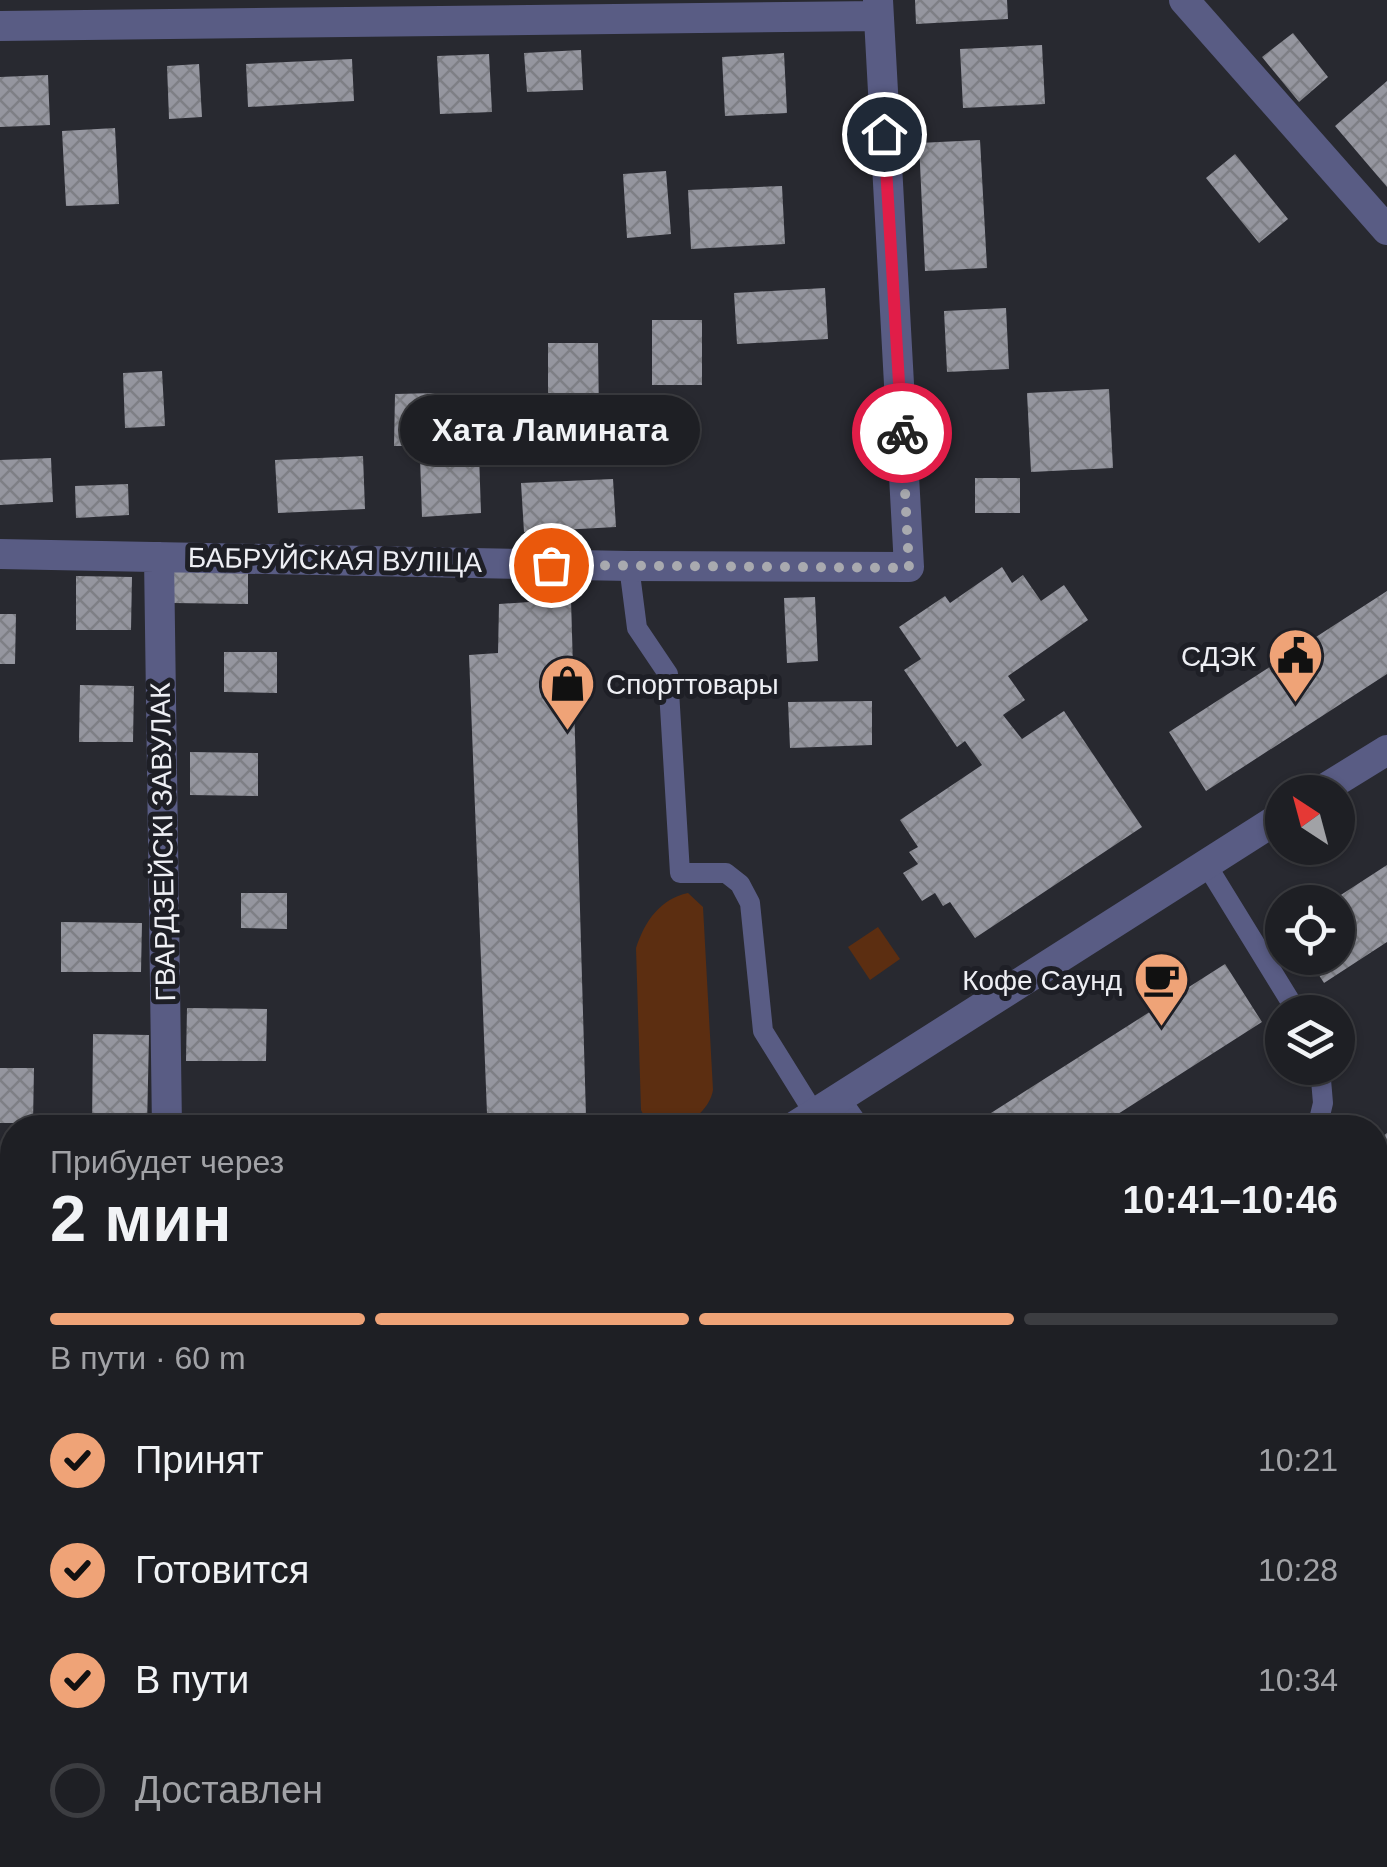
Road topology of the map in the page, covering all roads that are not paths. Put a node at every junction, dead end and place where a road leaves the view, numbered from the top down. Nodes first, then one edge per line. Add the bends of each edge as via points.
1 (1184, 0) edge
2 (878, 8) edge
3 (0, 26) edge
4 (1387, 230) edge
5 (0, 554) edge
6 (159, 557) junction
7 (629, 566) junction
8 (1387, 750) edge
9 (1347, 775) edge
10 (1265, 827) edge
11 (1206, 864) junction
12 (1287, 995) edge
13 (1321, 1085) edge
14 (815, 1113) edge
15 (167, 1115) edge
16 (1320, 1115) edge

1 - 4 street
2 - 3 street
2 - 7 street, БАБРУЙСКАЯ ВУЛІЦА via 909,568
5 - 6 street, БАБРУЙСКАЯ ВУЛІЦА
6 - 7 street, БАБРУЙСКАЯ ВУЛІЦА
6 - 15 street, ГВАРДЗЕЙСКІ ЗАВУЛАК
7 - 14 lane via 637,628 668,674 680,872 726,872 740,884 750,904 763,1031
8 - 9 street
10 - 11 street
11 - 12 lane
11 - 14 street
13 - 16 lane

